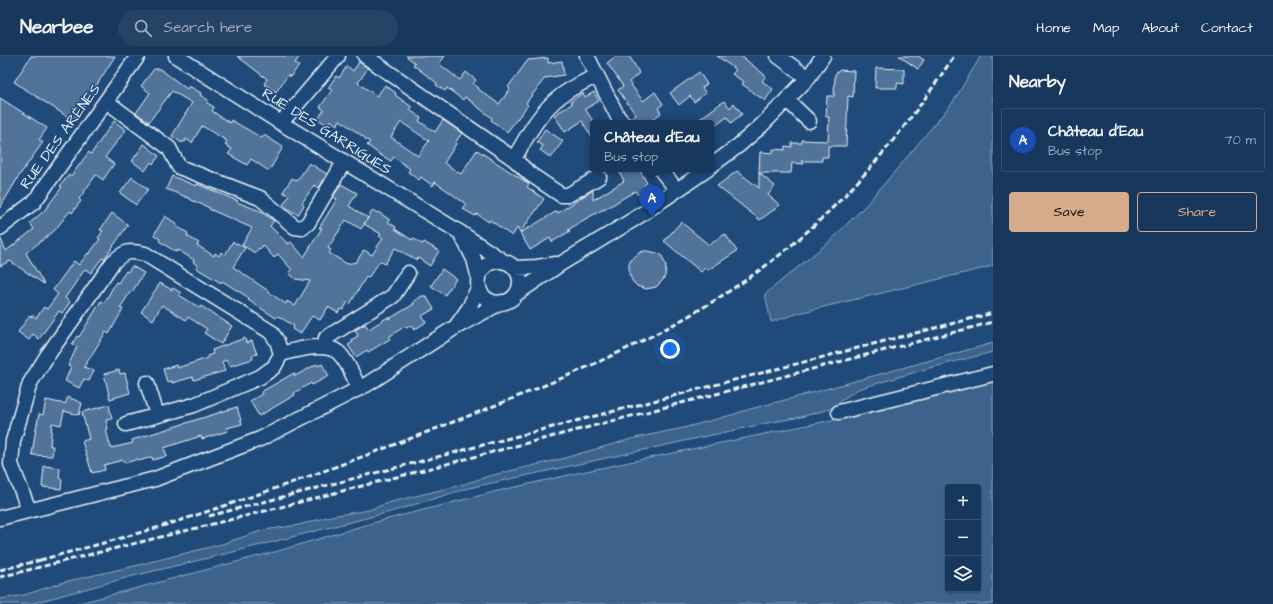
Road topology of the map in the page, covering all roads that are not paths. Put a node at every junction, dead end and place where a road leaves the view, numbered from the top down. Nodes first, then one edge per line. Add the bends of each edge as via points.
1 (138, 56) edge
2 (176, 56) edge
3 (338, 56) edge
4 (365, 56) edge
5 (586, 56) edge
6 (778, 56) edge
7 (823, 56) edge
8 (597, 76) junction
9 (808, 78) junction
10 (787, 100) junction
11 (106, 101) junction
12 (620, 120) edge
13 (809, 121) dead end
14 (282, 123) junction
15 (514, 159) junction
16 (344, 162) junction
17 (714, 164) edge
18 (662, 172) edge
19 (704, 172) edge
20 (599, 177) dead end
21 (677, 190) junction
22 (0, 228) edge
23 (461, 233) junction
24 (562, 263) junction
25 (509, 265) junction
26 (408, 274) dead end
27 (479, 282) junction
28 (516, 294) junction
29 (502, 302) junction
30 (454, 328) junction
31 (325, 347) junction
32 (281, 354) junction
33 (993, 374) edge
34 (147, 383) dead end
35 (359, 388) junction
36 (839, 412) dead end
37 (157, 415) junction
38 (126, 424) dead end
39 (5, 465) edge
40 (29, 510) junction
41 (0, 518) edge

1 - 11 street, RUE DES ARÈNES
2 - 14 street, RUE DES GARRIGUES
3 - 14 street
4 - 15 street
5 - 8 street
6 - 9 street
7 - 9 street
8 - 12 street
8 - 15 street via 561,95 546,110
9 - 10 street
10 - 13 street
10 - 17 street via 761,126
11 - 16 street via 169,148 179,167 260,198 295,226 302,228 308,223
11 - 22 street, RUE DES ARÈNES via 34,202
14 - 16 street, RUE DES GARRIGUES
15 - 20 street via 530,174 561,195 568,195
16 - 23 street, RUE DES GARRIGUES
18 - 21 street
19 - 21 street
21 - 24 street
23 - 25 street, RUE DES GARRIGUES
23 - 27 street via 474,259
24 - 25 street via 537,267
24 - 28 street
25 - 27 street via 496,261 490,263 481,273
25 - 28 street via 519,274 519,288
26 - 31 street via 393,296 326,338
27 - 29 street via 486,297 492,301
27 - 30 street via 469,308
28 - 29 street
29 - 30 street
30 - 35 street
31 - 32 street
31 - 35 street via 338,352
32 - 37 street via 274,367 260,377 194,405
32 - 39 street via 271,332 145,254 132,251 122,254 113,262 30,383
33 - 36 street
34 - 37 street
35 - 40 street via 260,439 155,479
37 - 38 street
39 - 40 street
40 - 41 street

